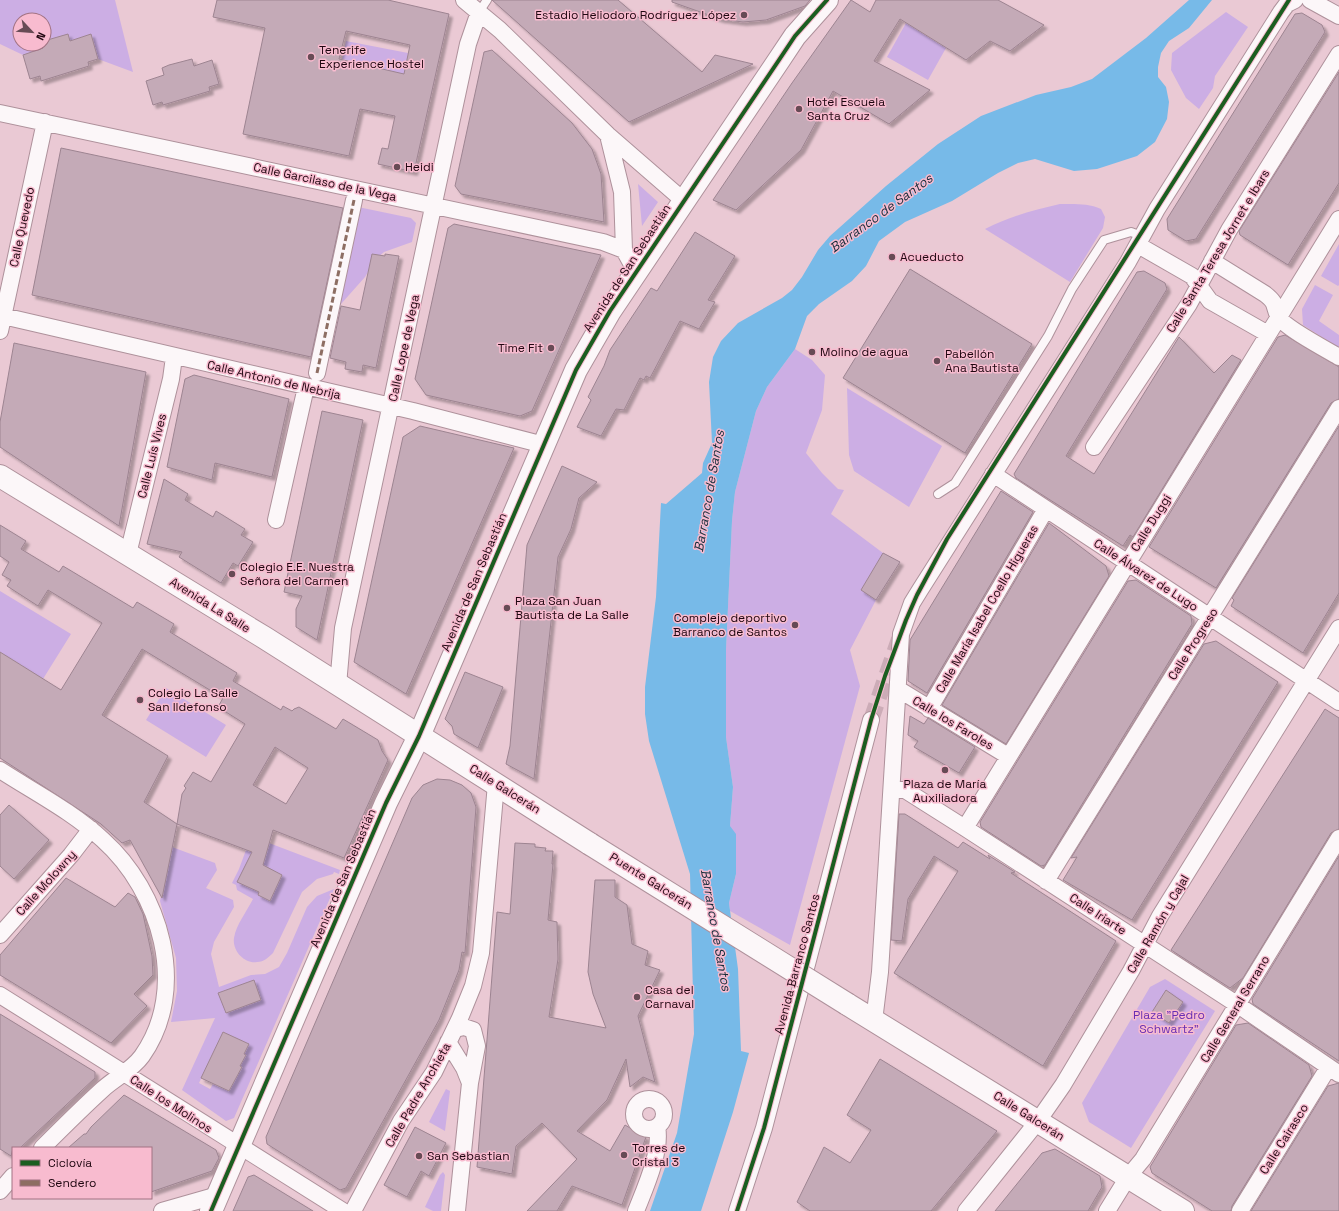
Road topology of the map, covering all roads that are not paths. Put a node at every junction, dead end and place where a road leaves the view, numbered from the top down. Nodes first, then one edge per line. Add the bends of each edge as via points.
1 (464, 0) edge
2 (827, 0) edge
3 (1295, 0) edge
4 (1310, 0) edge
5 (483, 6) edge
6 (1339, 16) edge
7 (1339, 54) edge
8 (0, 113) edge
9 (45, 122) junction
10 (608, 135) junction
11 (354, 200) dead end
12 (684, 201) junction
13 (434, 205) junction
14 (1339, 219) edge
15 (1140, 241) junction
16 (624, 250) junction
17 (1212, 261) junction
18 (636, 272) junction
19 (1198, 286) junction
20 (1279, 318) junction
21 (2, 324) edge
22 (1268, 334) junction
23 (174, 357) junction
24 (1339, 357) edge
25 (317, 373) dead end
26 (306, 387) junction
27 (391, 406) junction
28 (1339, 408) edge
29 (544, 444) junction
30 (1094, 447) dead end
31 (993, 474) junction
32 (0, 476) edge
33 (938, 494) dead end
34 (1046, 509) junction
35 (276, 520) dead end
36 (128, 554) junction
37 (1127, 562) junction
38 (1210, 617) junction
39 (1339, 628) edge
40 (1306, 681) junction
41 (338, 685) junction
42 (898, 689) junction
43 (1339, 702) edge
44 (929, 709) junction
45 (871, 720) tunnel mouth
46 (419, 736) junction
47 (1008, 756) junction
48 (0, 770) edge
49 (496, 784) junction
50 (892, 789) junction
51 (965, 828) junction
52 (91, 830) junction
53 (1339, 838) edge
54 (590, 844) joint
55 (1046, 881) junction
56 (0, 935) edge
57 (1144, 944) junction
58 (0, 995) edge
59 (1238, 1005) junction
60 (874, 1020) junction
61 (452, 1036) junction
62 (1334, 1071) edge
63 (124, 1073) junction
64 (470, 1083) junction
65 (1038, 1121) junction
66 (656, 1127) dead end
67 (238, 1146) junction
68 (43, 1147) edge
69 (12, 1177) edge
70 (1128, 1177) junction
71 (0, 1191) edge
72 (214, 1203) edge
73 (162, 1211) edge
74 (343, 1211) edge
75 (353, 1211) edge
76 (457, 1211) edge
77 (636, 1211) edge
78 (737, 1211) edge
79 (966, 1211) edge
80 (1107, 1211) edge
81 (1183, 1211) edge
82 (1240, 1211) edge

1 - 5 street
2 - 12 main road, Avenida de San Sebastián via 795,36
3 - 15 street via 1281,12 1157,209
4 - 6 street
5 - 10 street via 529,57
5 - 13 street, Calle Lope de Vega via 468,44
7 - 17 street, Calle Santa Teresa Jornet e Ibars
8 - 9 street, Calle Garcilaso de la Vega
9 - 13 street, Calle Garcilaso de la Vega
9 - 21 street, Calle Quevedo
10 - 12 street
10 - 16 street via 622,192
11 - 25 street
12 - 18 main road, Avenida de San Sebastián
13 - 16 street, Calle Garcilaso de la Vega via 603,242
13 - 27 street, Calle Lope de Vega
14 - 20 street, Calle Duggi
15 - 19 street via 1192,276
15 - 31 street
15 - 33 lane via 1131,232 1104,240 1072,289 1048,336 956,483
16 - 18 street
17 - 19 street, Calle Santa Teresa Jornet e Ibars
17 - 20 street via 1273,300
18 - 29 main road, Avenida de San Sebastián via 584,355
19 - 22 street via 1210,301
19 - 30 street, Calle Santa Teresa Jornet e Ibars via 1189,304
20 - 22 street, Calle Duggi
20 - 24 street
21 - 23 street, Calle Antonio de Nebrija
22 - 37 street, Calle Duggi
23 - 26 street, Calle Antonio de Nebrija
23 - 36 street, Calle Luís Vives via 171,379
26 - 27 street, Calle Antonio de Nebrija
26 - 35 street
27 - 29 street, Calle Antonio de Nebrija
27 - 41 street, Calle Lope de Vega via 343,628
28 - 38 street, Calle Progreso
29 - 46 main road, Avenida de San Sebastián
31 - 34 street, Calle Álvarez de Lugo
31 - 42 street via 912,603 900,634
32 - 36 main road, Avenida La Salle
34 - 37 street, Calle Álvarez de Lugo
34 - 44 street, Calle María Isabel Coello Higueras
36 - 41 main road, Avenida La Salle
37 - 38 street, Calle Álvarez de Lugo
37 - 47 street, Calle Duggi
38 - 40 street, Calle Álvarez de Lugo
38 - 55 street, Calle Progreso
39 - 40 street, Calle Ramón y Cajal
40 - 43 street, Calle Álvarez de Lugo
40 - 57 street, Calle Ramón y Cajal
41 - 46 main road, Avenida La Salle
42 - 44 street, Calle los Faroles
42 - 50 street
44 - 47 street, Calle los Faroles
45 - 78 street, Avenida Barranco Santos via 766,1120
46 - 49 main road, Calle Galcerán
46 - 67 main road, Avenida de San Sebastián via 386,804
47 - 51 street, Calle Duggi
48 - 52 street
49 - 54 main road, Calle Galcerán
49 - 61 street, Calle Padre Anchieta via 481,953 471,991
50 - 51 street, Calle Iriarte via 905,790
50 - 60 street
51 - 55 street, Calle Iriarte
52 - 56 street, Calle Molowny
52 - 63 street via 117,854 136,879 156,919 163,948 165,992 161,1017 142,1056
53 - 59 street, Calle General Serrano
54 - 60 main road, Puente Galcerán, bridge
55 - 57 street, Calle Iriarte
57 - 59 street, Calle Iriarte
57 - 65 street, Calle Ramón y Cajal via 1131,971 1067,1078
58 - 63 street, Calle los Molinos
59 - 62 street, Calle Iriarte
59 - 70 street, Calle General Serrano via 1143,1159
60 - 65 main road, Calle Galcerán
61 - 64 street
61 - 64 street via 468,1028 473,1030 476,1036 477,1046
61 - 75 street, Calle Padre Anchieta
62 - 82 street, Calle Cairasco
63 - 67 street, Calle los Molinos
63 - 68 street via 102,1090
64 - 76 street
65 - 70 main road, Calle Galcerán
65 - 79 street, Calle Ramón y Cajal
66 - 77 street via 659,1136 657,1148
67 - 72 main road, Avenida de San Sebastián
67 - 74 street, Calle los Molinos
69 - 71 street
70 - 80 street, Calle General Serrano
70 - 81 main road, Calle Galcerán
72 - 73 street

